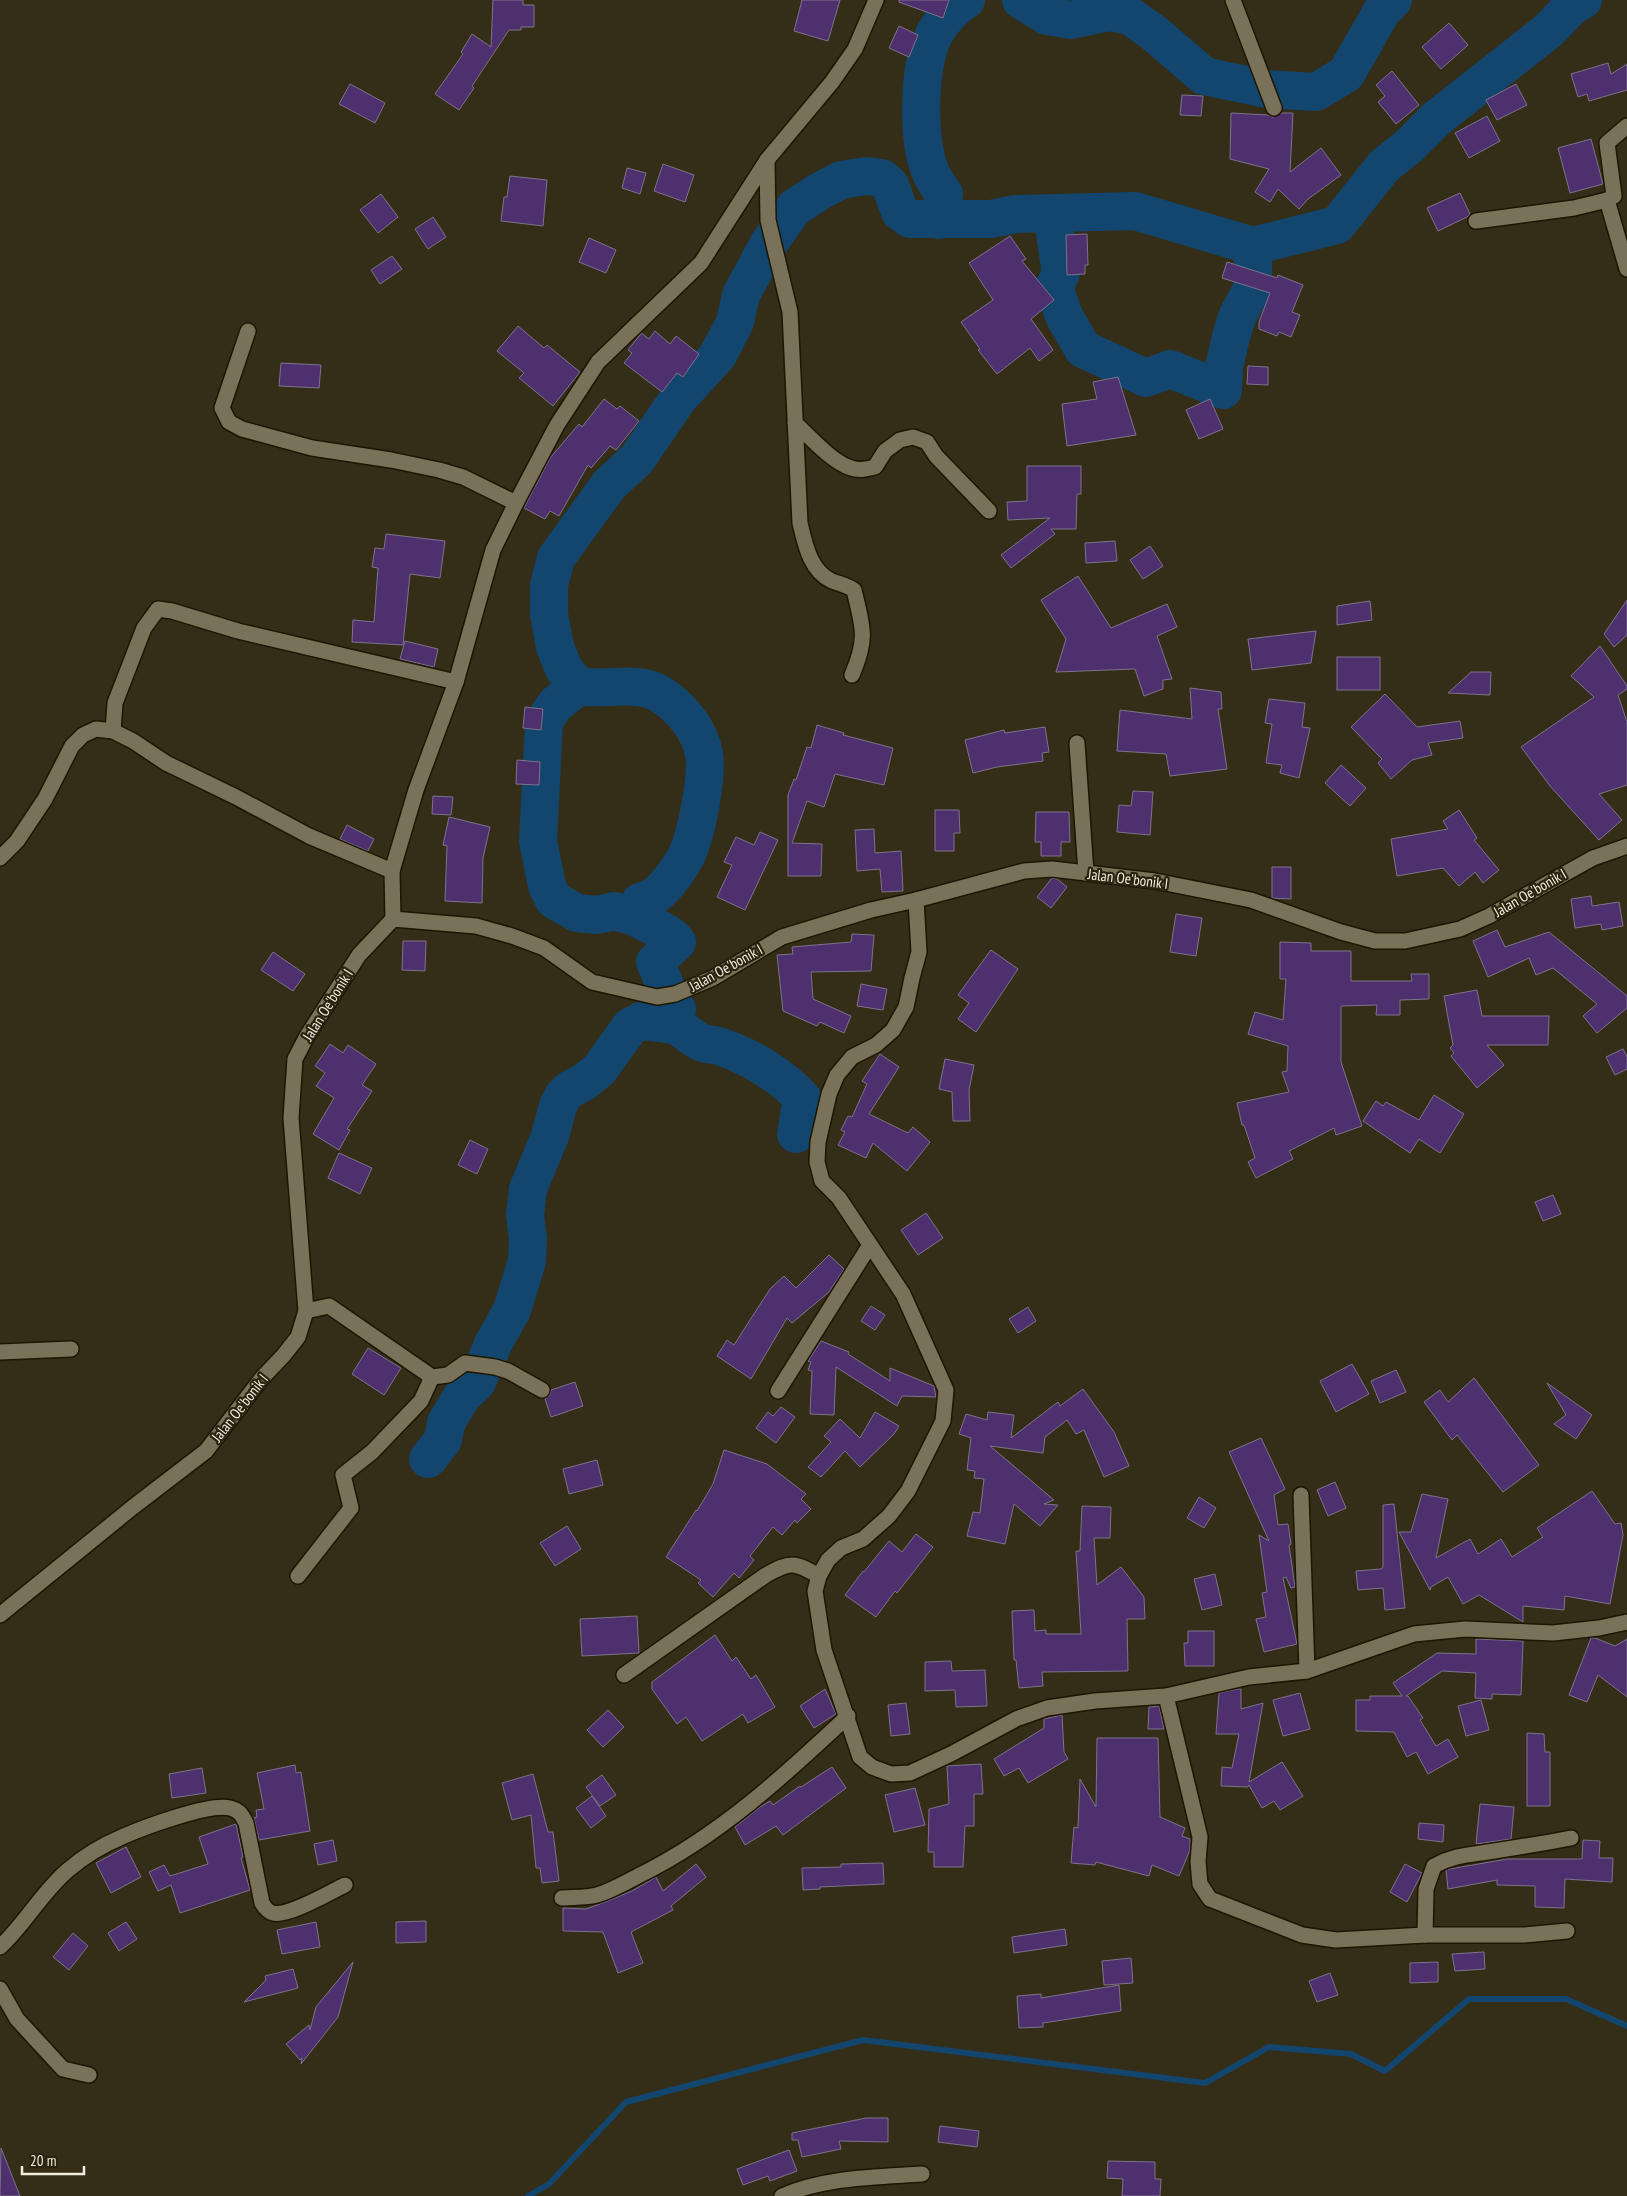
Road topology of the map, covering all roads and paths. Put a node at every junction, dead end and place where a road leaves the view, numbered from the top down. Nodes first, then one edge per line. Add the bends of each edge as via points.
1 (876, 0) edge
2 (1233, 0) edge
3 (1274, 108) dead end
4 (1627, 126) edge
5 (767, 160) junction
6 (1607, 200) junction
7 (1476, 221) dead end
8 (1627, 269) edge
9 (248, 331) dead end
10 (795, 423) junction
11 (516, 502) junction
12 (988, 511) dead end
13 (852, 675) dead end
14 (456, 682) junction
15 (113, 731) junction
16 (1077, 742) dead end
17 (1627, 846) edge
18 (0, 858) edge
19 (392, 871) junction
20 (1086, 873) junction
21 (916, 900) junction
22 (393, 919) junction
23 (870, 1245) junction
24 (306, 1312) junction
25 (71, 1349) dead end
26 (0, 1352) edge
27 (432, 1377) junction
28 (542, 1390) dead end
29 (778, 1391) dead end
30 (1301, 1496) dead end
31 (298, 1576) dead end
32 (819, 1576) junction
33 (0, 1616) edge
34 (1627, 1622) edge
35 (1307, 1672) junction
36 (624, 1675) dead end
37 (1166, 1696) junction
38 (848, 1716) junction
39 (1571, 1838) dead end
40 (345, 1884) dead end
41 (562, 1898) dead end
42 (1567, 1931) dead end
43 (1425, 1934) junction
44 (0, 1947) edge
45 (0, 1989) edge
46 (89, 2075) dead end
47 (922, 2174) dead end
48 (782, 2196) edge

1 - 5 street via 855,50
2 - 3 street
4 - 6 street via 1607,143 1614,196
5 - 10 street via 768,220 790,312
5 - 11 street via 701,263 598,362 557,425
6 - 7 street via 1574,208
6 - 8 street
9 - 11 street via 222,408 229,422 242,429 312,448 439,470 463,477
10 - 12 street via 834,458 850,468 861,470 874,467 885,451 900,440 913,437 927,442 936,456
10 - 13 street via 798,508 805,543 821,573 854,590 863,632 861,653
11 - 14 street via 493,550
14 - 15 street via 158,609 144,628 115,703
14 - 19 street via 416,790
15 - 18 street via 96,728 72,746 45,799 17,841
15 - 19 street via 166,763 309,836
16 - 20 street
17 - 20 street, Jalan Oe'bonik I via 1593,858 1460,929 1405,941 1375,941 1341,932 1251,900 1155,881
19 - 22 street
20 - 21 street, Jalan Oe'bonik I via 1052,869 1024,871
21 - 22 street, Jalan Oe'bonik I via 782,937 713,978 676,994 657,997 592,982 544,948 512,936 476,926
21 - 23 street via 919,952 906,1007 893,1030 876,1045 852,1057 837,1075 829,1094 818,1142 817,1162 822,1181 839,1198
22 - 24 street, Jalan Oe'bonik I via 359,955 295,1059 291,1118
23 - 29 street
23 - 32 street via 903,1294 946,1390 943,1421 908,1491 889,1516 863,1539 841,1548 828,1560
24 - 27 street via 329,1306
24 - 33 street, Jalan Oe'bonik I via 298,1337 206,1452 133,1506
25 - 26 street
27 - 28 street via 448,1376 465,1363 508,1371
27 - 31 street via 421,1401 372,1452 343,1475 351,1508
30 - 35 street
32 - 36 street via 802,1567 785,1565
32 - 38 street via 815,1591 824,1650
34 - 35 street via 1553,1633 1465,1629 1424,1632
35 - 37 street via 1249,1677
37 - 38 street via 1047,1708 1016,1719 910,1774 892,1774 872,1767 860,1757
37 - 43 street via 1200,1837 1200,1884 1210,1899 1302,1936 1336,1940
38 - 41 street via 778,1782 657,1867 595,1896
39 - 43 street via 1471,1853 1449,1858 1434,1866 1426,1888
40 - 44 street via 288,1911 274,1914 262,1904 246,1823 239,1812 222,1807 207,1809 123,1836 90,1855 68,1870
42 - 43 street via 1524,1935
45 - 46 street via 17,2019 63,2069
47 - 48 street via 841,2181

